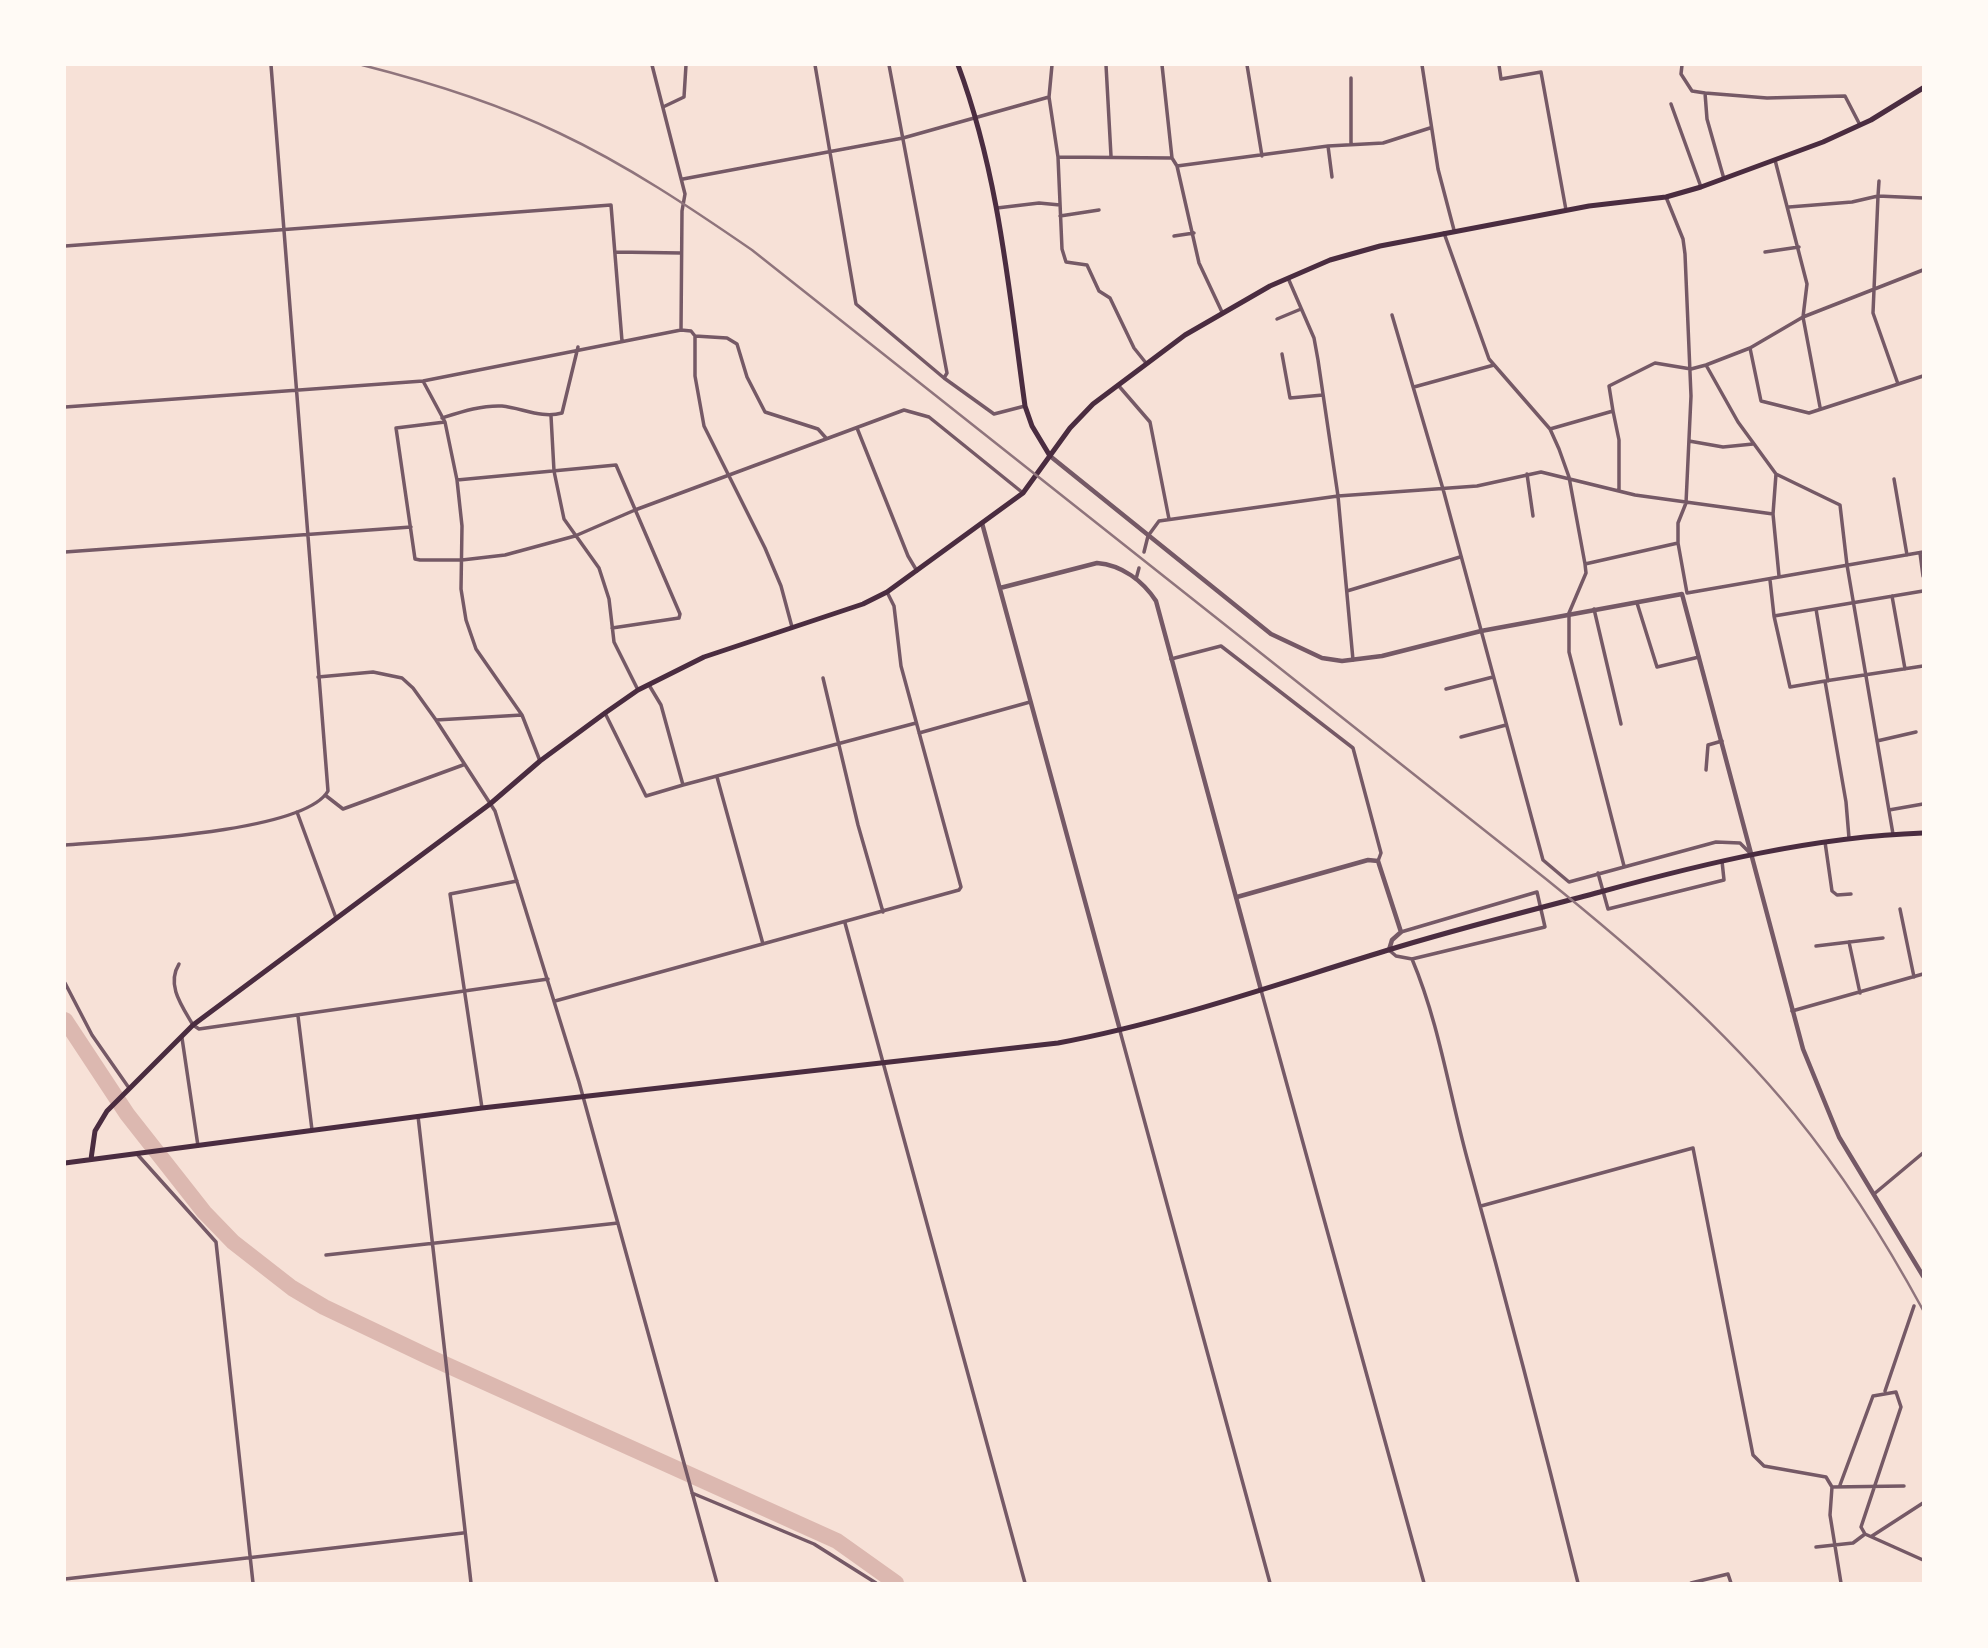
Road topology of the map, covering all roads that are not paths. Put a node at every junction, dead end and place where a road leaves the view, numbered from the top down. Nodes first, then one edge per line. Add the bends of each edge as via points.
1 (271, 65) edge
2 (652, 65) edge
3 (686, 65) edge
4 (815, 65) edge
5 (889, 65) edge
6 (958, 65) edge
7 (1052, 65) edge
8 (1106, 65) edge
9 (1162, 65) edge
10 (1247, 65) edge
11 (1422, 65) edge
12 (1499, 65) edge
13 (1540, 65) edge
14 (1682, 65) edge
15 (1541, 72) junction
16 (1351, 78) dead end
17 (1923, 88) edge
18 (1705, 93) junction
19 (1049, 97) junction
20 (1671, 104) dead end
21 (663, 107) junction
22 (978, 118) junction
23 (1860, 125) junction
24 (1430, 128) junction
25 (903, 138) junction
26 (1351, 145) junction
27 (1328, 146) junction
28 (831, 152) junction
29 (1111, 156) junction
30 (1262, 156) junction
31 (1058, 157) junction
32 (1171, 158) junction
33 (1775, 160) junction
34 (1177, 166) junction
35 (1332, 177) dead end
36 (683, 179) junction
37 (1724, 180) junction
38 (1879, 181) dead end
39 (1700, 187) junction
40 (1878, 196) junction
41 (1666, 197) junction
42 (1923, 198) edge
43 (1060, 205) junction
44 (1789, 207) junction
45 (997, 208) junction
46 (1099, 210) dead end
47 (1566, 210) junction
48 (1060, 216) junction
49 (283, 229) junction
50 (1454, 230) junction
51 (1194, 233) junction
52 (1444, 233) junction
53 (1174, 236) dead end
54 (65, 246) edge
55 (1799, 247) junction
56 (615, 252) junction
57 (1765, 252) dead end
58 (681, 253) junction
59 (1923, 270) edge
60 (1287, 278) junction
61 (1874, 288) junction
62 (1301, 309) junction
63 (1222, 312) junction
64 (1392, 315) dead end
65 (1803, 317) junction
66 (1277, 319) dead end
67 (681, 330) junction
68 (695, 336) junction
69 (622, 341) junction
70 (578, 348) junction
71 (1750, 348) junction
72 (1282, 354) dead end
73 (1146, 363) junction
74 (1494, 365) junction
75 (1706, 365) junction
76 (1691, 369) junction
77 (1923, 376) edge
78 (944, 378) junction
79 (423, 381) junction
80 (1898, 384) junction
81 (1118, 385) junction
82 (1414, 387) junction
83 (297, 388) junction
84 (1323, 395) junction
85 (1025, 406) junction
86 (65, 407) edge
87 (1820, 407) junction
88 (1613, 411) junction
89 (551, 416) junction
90 (443, 420) junction
91 (857, 427) junction
92 (1550, 429) junction
93 (826, 438) junction
94 (1689, 442) junction
95 (1754, 444) junction
96 (1050, 456) junction
97 (554, 468) junction
98 (1527, 474) junction
99 (1776, 474) junction
100 (727, 475) junction
101 (1569, 477) junction
102 (1894, 478) dead end
103 (457, 480) junction
104 (1443, 489) junction
105 (1619, 491) junction
106 (1023, 493) junction
107 (1338, 496) junction
108 (1686, 503) junction
109 (635, 510) junction
110 (1773, 514) junction
111 (1533, 516) dead end
112 (1168, 519) junction
113 (982, 523) junction
114 (411, 527) junction
115 (308, 533) junction
116 (575, 536) junction
117 (1148, 536) junction
118 (1678, 543) junction
119 (65, 552) edge
120 (1144, 552) dead end
121 (1922, 553) edge
122 (1907, 555) junction
123 (1460, 557) junction
124 (462, 560) junction
125 (1585, 565) junction
126 (1847, 565) junction
127 (1139, 568) dead end
128 (917, 571) junction
129 (1923, 576) edge
130 (1779, 577) junction
131 (1136, 579) junction
132 (1769, 579) junction
133 (1000, 587) junction
134 (1347, 591) junction
135 (1923, 591) edge
136 (887, 592) junction
137 (1685, 593) junction
138 (1892, 596) junction
139 (1637, 601) junction
140 (1854, 603) junction
141 (1594, 609) junction
142 (1816, 609) junction
143 (1569, 613) junction
144 (1774, 616) junction
145 (792, 627) junction
146 (612, 628) junction
147 (1481, 631) junction
148 (1700, 657) junction
149 (1171, 659) junction
150 (1353, 660) junction
151 (1923, 666) edge
152 (1905, 669) junction
153 (1866, 676) junction
154 (318, 677) junction
155 (1493, 677) junction
156 (823, 678) dead end
157 (1827, 681) junction
158 (649, 684) junction
159 (638, 690) junction
160 (1446, 690) dead end
161 (1030, 702) junction
162 (606, 713) junction
163 (522, 715) junction
164 (436, 720) junction
165 (916, 723) junction
166 (1621, 724) dead end
167 (1506, 725) junction
168 (1916, 732) dead end
169 (919, 733) junction
170 (1461, 737) dead end
171 (1722, 741) junction
172 (1877, 741) junction
173 (837, 744) junction
174 (540, 761) junction
175 (463, 765) junction
176 (1706, 770) dead end
177 (717, 777) junction
178 (683, 785) junction
179 (325, 795) junction
180 (490, 804) junction
181 (1923, 804) edge
182 (1889, 810) junction
183 (297, 812) junction
184 (1923, 833) edge
185 (1893, 834) junction
186 (1849, 839) junction
187 (1825, 842) junction
188 (65, 845) edge
189 (1752, 854) junction
190 (1722, 860) junction
191 (1378, 861) junction
192 (1624, 866) junction
193 (1598, 875) junction
194 (517, 881) junction
195 (1851, 894) dead end
196 (1237, 897) junction
197 (1900, 909) dead end
198 (883, 912) junction
199 (336, 918) junction
200 (845, 923) junction
201 (1401, 932) junction
202 (1883, 937) dead end
203 (1849, 942) junction
204 (763, 944) junction
205 (1816, 946) dead end
206 (1389, 950) junction
207 (1412, 959) junction
208 (179, 964) dead end
209 (1923, 974) edge
210 (1914, 977) junction
211 (548, 979) junction
212 (65, 983) edge
213 (1261, 990) junction
214 (466, 993) junction
215 (1860, 993) junction
216 (555, 1001) junction
217 (1792, 1010) junction
218 (298, 1016) junction
219 (193, 1025) junction
220 (1120, 1031) junction
221 (181, 1035) junction
222 (883, 1064) junction
223 (127, 1091) junction
224 (583, 1096) junction
225 (482, 1108) junction
226 (418, 1116) junction
227 (312, 1130) junction
228 (198, 1146) junction
229 (1923, 1153) edge
230 (137, 1154) junction
231 (91, 1160) junction
232 (65, 1163) edge
233 (1874, 1194) junction
234 (1481, 1206) junction
235 (618, 1223) junction
236 (432, 1244) junction
237 (326, 1255) dead end
238 (1923, 1276) edge
239 (1914, 1306) dead end
240 (1885, 1391) junction
241 (1840, 1485) junction
242 (1874, 1485) junction
243 (1904, 1486) dead end
244 (1832, 1487) junction
245 (692, 1493) junction
246 (1923, 1503) edge
247 (463, 1533) junction
248 (1865, 1534) junction
249 (1871, 1536) junction
250 (1836, 1545) junction
251 (1816, 1547) dead end
252 (251, 1559) junction
253 (1923, 1560) edge
254 (65, 1579) edge
255 (253, 1583) edge
256 (471, 1583) edge
257 (716, 1583) edge
258 (876, 1583) edge
259 (1025, 1583) edge
260 (1270, 1583) edge
261 (1423, 1583) edge
262 (1578, 1583) edge
263 (1691, 1583) edge
264 (1731, 1583) edge
265 (1842, 1583) edge

1 - 49 street
2 - 21 street
3 - 21 street via 684,97
4 - 28 street
5 - 25 street
6 - 22 main road
7 - 19 street
8 - 29 street
9 - 32 street
10 - 30 street
11 - 24 street
12 - 15 street via 1501,79
13 - 15 street
14 - 18 street via 1681,74 1692,91
15 - 47 street
16 - 26 street
17 - 23 main road
18 - 23 street via 1767,98 1845,96
18 - 37 street via 1707,119
19 - 22 street
19 - 31 street
20 - 39 street
21 - 36 street
22 - 25 street
22 - 45 main road
23 - 33 main road
24 - 26 street via 1383,143
24 - 50 street
25 - 28 street
25 - 78 street via 947,373
26 - 27 street
27 - 30 street
27 - 35 street
28 - 36 street
28 - 78 street via 856,304
29 - 31 street
29 - 32 street
30 - 34 street
31 - 43 street
32 - 34 street
33 - 37 main road
33 - 44 street
34 - 51 street
36 - 58 street
37 - 39 main road
38 - 40 street
39 - 41 main road
40 - 42 street
40 - 44 street
40 - 61 street
41 - 47 main road
41 - 76 street via 1683,239
43 - 45 street
43 - 48 street
44 - 55 street
45 - 85 main road
46 - 48 street
47 - 50 main road
48 - 73 street via 1066,262 1087,265
49 - 54 street
49 - 56 street via 611,205
49 - 83 street
50 - 52 main road
51 - 53 street
51 - 63 street via 1199,263
52 - 60 main road via 1367,249
52 - 74 street
55 - 57 street
55 - 65 street via 1807,284
56 - 58 street
56 - 69 street
58 - 67 street
59 - 61 street
60 - 62 street
60 - 63 main road
61 - 65 street
61 - 80 street via 1873,313
62 - 66 street
62 - 84 street via 1314,338
63 - 73 main road
64 - 82 street
65 - 71 street
65 - 87 street
67 - 68 street
67 - 69 street
68 - 93 street via 727,338 737,344 765,412 818,429
68 - 100 street via 695,376 704,426
69 - 70 street
70 - 79 street
70 - 89 street via 562,413
71 - 75 street
71 - 87 street via 1761,401 1809,413
72 - 84 street via 1290,398
73 - 81 main road
74 - 82 street
74 - 92 street
75 - 76 street
75 - 95 street
76 - 88 street via 1656,362 1609,386
76 - 94 street
77 - 80 street
78 - 85 street via 994,414
79 - 83 street
79 - 90 street
80 - 87 street
81 - 96 main road via 1083,412
81 - 112 street via 1150,422
82 - 104 street
83 - 86 street
83 - 115 street
84 - 107 street
85 - 96 main road
88 - 92 street
88 - 105 street via 1619,440
89 - 90 street via 500,406
89 - 97 street
90 - 103 street
90 - 114 street via 396,428
91 - 93 street
91 - 106 street via 904,410 929,417
91 - 128 street
92 - 101 street
93 - 100 street
94 - 95 street via 1723,447
94 - 108 street
95 - 99 street
96 - 106 main road
96 - 117 street
97 - 103 street
97 - 109 street via 616,465
97 - 116 street via 565,519
98 - 101 street
98 - 104 street
98 - 111 street
99 - 110 street
99 - 126 street via 1840,505
100 - 109 street
100 - 145 street via 765,548
101 - 105 street
101 - 125 street
102 - 122 street
103 - 124 street
104 - 107 street
104 - 123 street
105 - 108 street
106 - 113 main road
107 - 112 street
107 - 134 street
108 - 110 street
108 - 118 street via 1678,523
109 - 116 street
109 - 146 street via 679,618
110 - 130 street
112 - 117 street via 1159,521
113 - 128 main road
113 - 133 street
114 - 115 street
114 - 124 street via 415,559
115 - 119 street
115 - 154 street
116 - 124 street via 505,555
116 - 146 street via 599,568
117 - 120 street
117 - 150 street via 1271,634 1322,658
118 - 125 street
118 - 137 street
121 - 122 street
121 - 129 street
122 - 126 street
123 - 134 street
123 - 147 street
124 - 163 street via 461,589 476,649
125 - 143 street
126 - 130 street
126 - 140 street
127 - 131 street
128 - 136 main road
130 - 132 street
131 - 133 street via 1113,564 1097,562
131 - 149 street via 1156,601
132 - 137 street
132 - 144 street
133 - 161 street
134 - 150 street
135 - 138 street
136 - 145 main road
136 - 165 street via 894,606 901,666
137 - 139 street
137 - 148 street
138 - 140 street
138 - 152 street
139 - 141 street
139 - 148 street via 1657,667
140 - 142 street
140 - 153 street
141 - 143 street
141 - 166 street
142 - 144 street
142 - 157 street
143 - 147 street
143 - 192 street via 1569,652 1576,685
144 - 157 street via 1790,687
145 - 158 main road via 704,657
146 - 159 street via 614,642
147 - 150 street
147 - 155 street
148 - 171 street
149 - 191 street via 1222,646 1353,748 1381,852
149 - 196 street
151 - 152 street
152 - 153 street
153 - 157 street
153 - 172 street
154 - 164 street via 373,673 402,678
154 - 179 street
155 - 160 street
155 - 167 street
156 - 173 street
157 - 186 street
158 - 159 main road
158 - 178 street via 661,705
159 - 162 main road
161 - 169 street
161 - 220 street
162 - 174 main road
162 - 178 street via 646,796
163 - 164 street
163 - 174 street
164 - 175 street
165 - 169 street
165 - 173 street
167 - 170 street
167 - 193 street via 1543,860 1569,882
168 - 172 street
169 - 198 street via 961,887
171 - 176 street via 1708,745
171 - 189 street
172 - 182 street
173 - 177 street
173 - 198 street
174 - 180 main road
175 - 179 street via 343,809
175 - 180 street
177 - 178 street
177 - 204 street
179 - 183 street
180 - 194 street
180 - 199 main road
181 - 182 street
182 - 185 street
183 - 188 street via 287,818 186,834
183 - 199 street
184 - 185 main road
185 - 186 main road
186 - 187 main road
187 - 189 main road
187 - 195 street via 1832,891
189 - 190 main road
189 - 192 street via 1728,840
189 - 217 street
190 - 193 street via 1724,880 1608,909
190 - 206 main road
191 - 196 street
191 - 201 street
192 - 193 street
194 - 211 street
194 - 214 street via 450,894
196 - 213 street
197 - 210 street
198 - 200 street
199 - 219 main road
200 - 204 street
200 - 222 street
201 - 206 street
201 - 207 street via 1536,891 1545,927
202 - 203 street
203 - 205 street
203 - 215 street
204 - 216 street
206 - 207 street
206 - 213 main road
207 - 234 street via 1426,993
208 - 219 street via 173,984
209 - 210 street
210 - 215 street
211 - 214 street
211 - 216 street
212 - 223 street
213 - 220 main road
213 - 261 street
214 - 218 street
214 - 225 street
215 - 217 street
216 - 224 street
217 - 233 street via 1817,1088 1839,1137
218 - 219 street via 199,1029
218 - 227 street
219 - 221 main road
220 - 222 main road
220 - 260 street
221 - 223 main road
221 - 228 street
222 - 224 main road
222 - 259 street
223 - 231 main road via 95,1131
224 - 225 main road
224 - 235 street
225 - 226 main road
226 - 227 main road
226 - 236 street
227 - 228 main road
228 - 230 main road
229 - 233 street
230 - 231 main road
230 - 252 street via 216,1242
231 - 232 main road
233 - 238 street
234 - 244 street via 1693,1148 1753,1455 1764,1466 1826,1477
234 - 262 street
235 - 236 street
235 - 245 street
236 - 237 street
236 - 247 street
239 - 240 street
240 - 241 street via 1873,1396
240 - 242 street via 1896,1392 1900,1407
241 - 242 street
241 - 244 street
242 - 243 street
242 - 248 street via 1861,1527
244 - 250 street via 1830,1515
245 - 257 street
245 - 258 street via 814,1544
246 - 249 street
247 - 252 street
247 - 256 street
248 - 249 street
248 - 250 street via 1853,1543
249 - 253 street
250 - 251 street
250 - 265 street
252 - 254 street
252 - 255 street
263 - 264 street via 1728,1574

